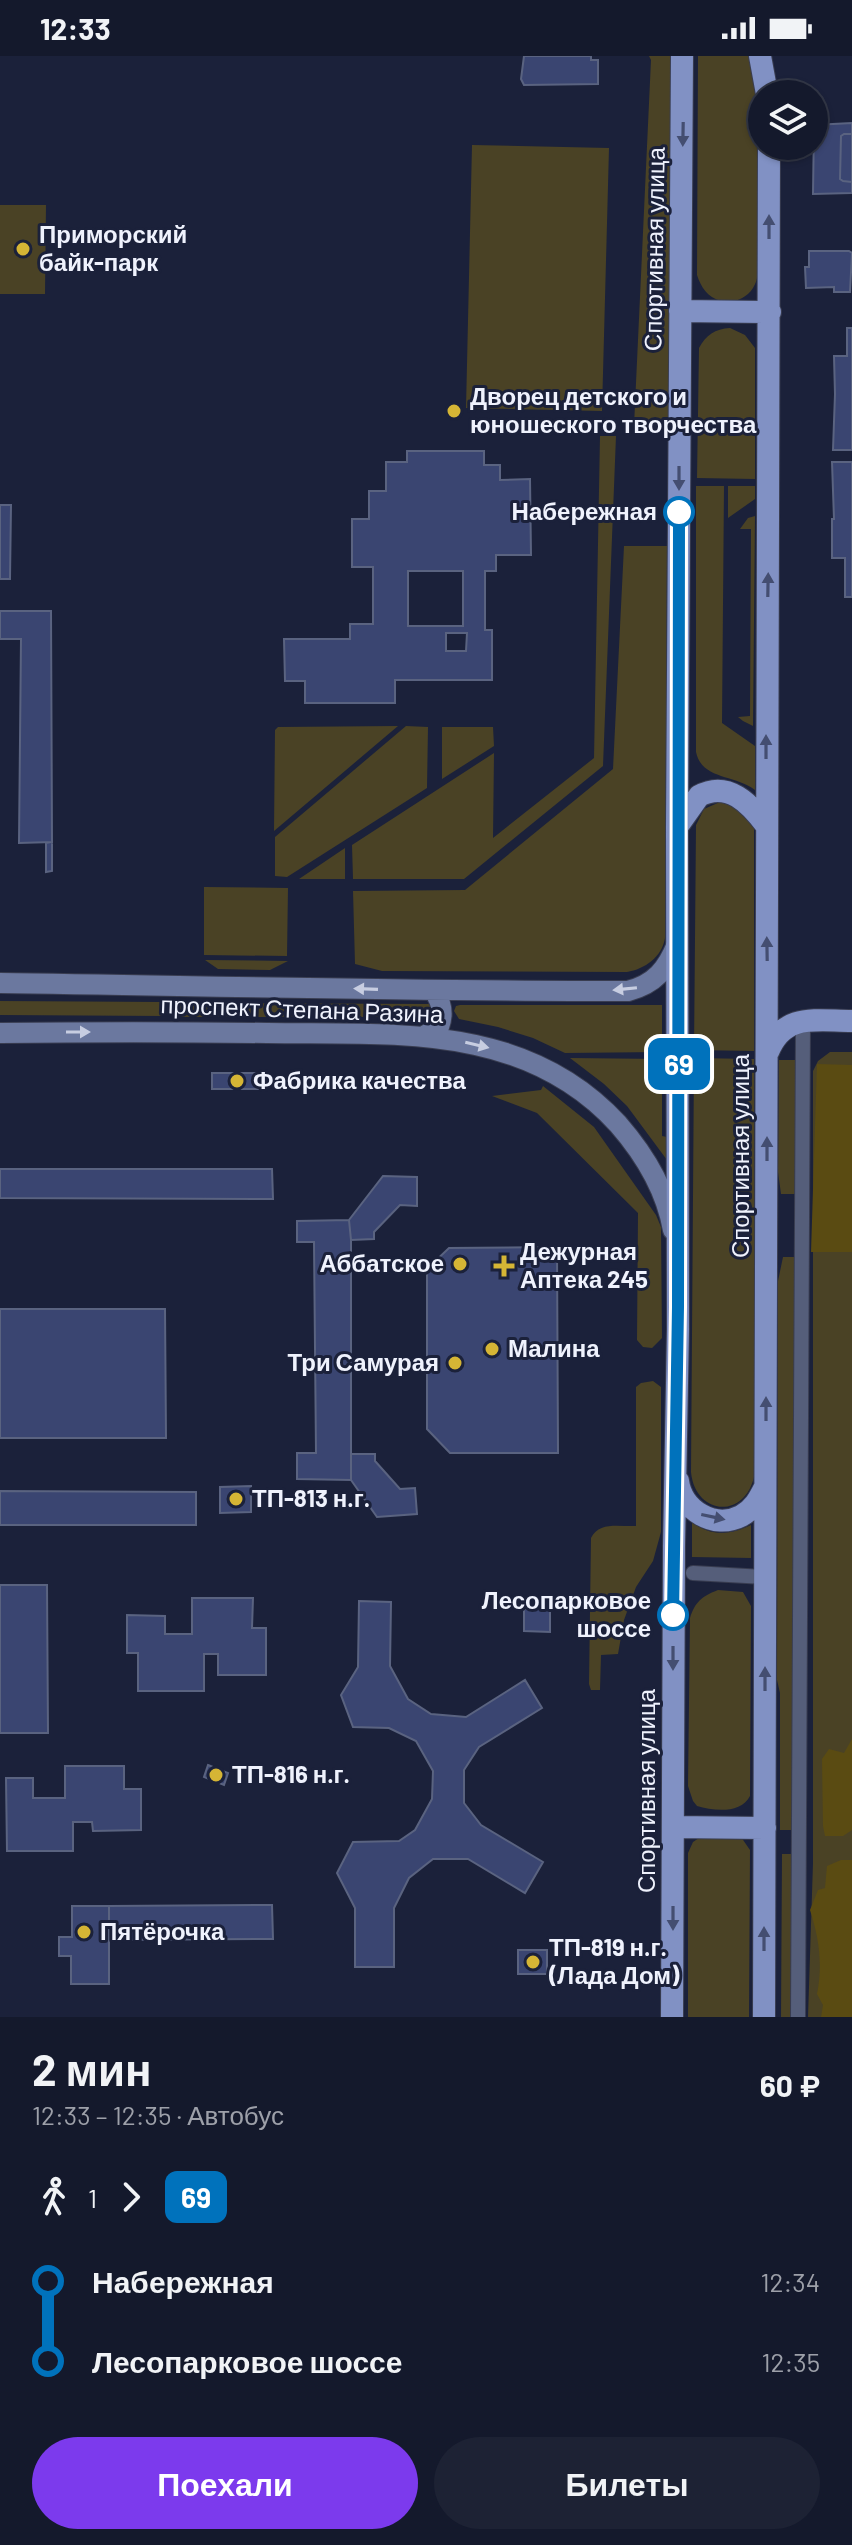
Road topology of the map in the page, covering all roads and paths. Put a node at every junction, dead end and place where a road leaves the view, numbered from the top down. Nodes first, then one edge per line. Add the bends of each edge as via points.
1 (682, 56) edge
2 (760, 56) edge
3 (764, 80) edge
4 (769, 160) edge
5 (680, 311) junction
6 (770, 312) junction
7 (766, 825) junction
8 (677, 827) junction
9 (679, 941) junction
10 (768, 981) junction
11 (0, 983) edge
12 (434, 991) junction
13 (803, 1021) junction
14 (852, 1021) edge
15 (0, 1033) edge
16 (424, 1036) junction
17 (767, 1055) junction
18 (678, 1261) junction
19 (676, 1468) junction
20 (765, 1487) junction
21 (693, 1573) dead end
22 (765, 1577) junction
23 (673, 1827) junction
24 (765, 1828) junction
25 (672, 2017) edge
26 (764, 2017) edge
27 (798, 2017) edge

1 -> 5 main road, Спортивная улица
2 - 3 main road
6 -> 4 main road, Спортивная улица
5 - 6 main road
5 -> 8 main road, Спортивная улица
7 -> 6 main road, Спортивная улица
7 - 8 main road via 742,798 716,791 699,796
10 -> 7 main road, Спортивная улица
8 - 9 main road, Спортивная улица
9 -> 12 main road, проспект Степана Разина via 659,975 628,991
9 - 18 main road, Спортивная улица
10 - 13 main road via 780,1006
10 - 17 main road, Спортивная улица
12 -> 11 main road, проспект Степана Разина
12 - 16 main road via 443,1016 439,1027
13 - 14 main road
13 - 17 main road via 778,1032
13 - 27 street
15 -> 16 main road, проспект Степана Разина
16 -> 18 main road, проспект Степана Разина via 480,1045 552,1071 602,1107 646,1160 662,1190
20 -> 17 main road, Спортивная улица
18 - 19 main road, Спортивная улица
19 -> 20 main road, Спортивная улица via 686,1502 705,1518 731,1520 743,1515 756,1505
19 -> 23 main road, Спортивная улица
20 - 22 main road, Спортивная улица
21 - 22 street
24 -> 22 main road, Спортивная улица
23 - 24 main road
23 -> 25 main road, Спортивная улица
26 -> 24 main road, Спортивная улица

